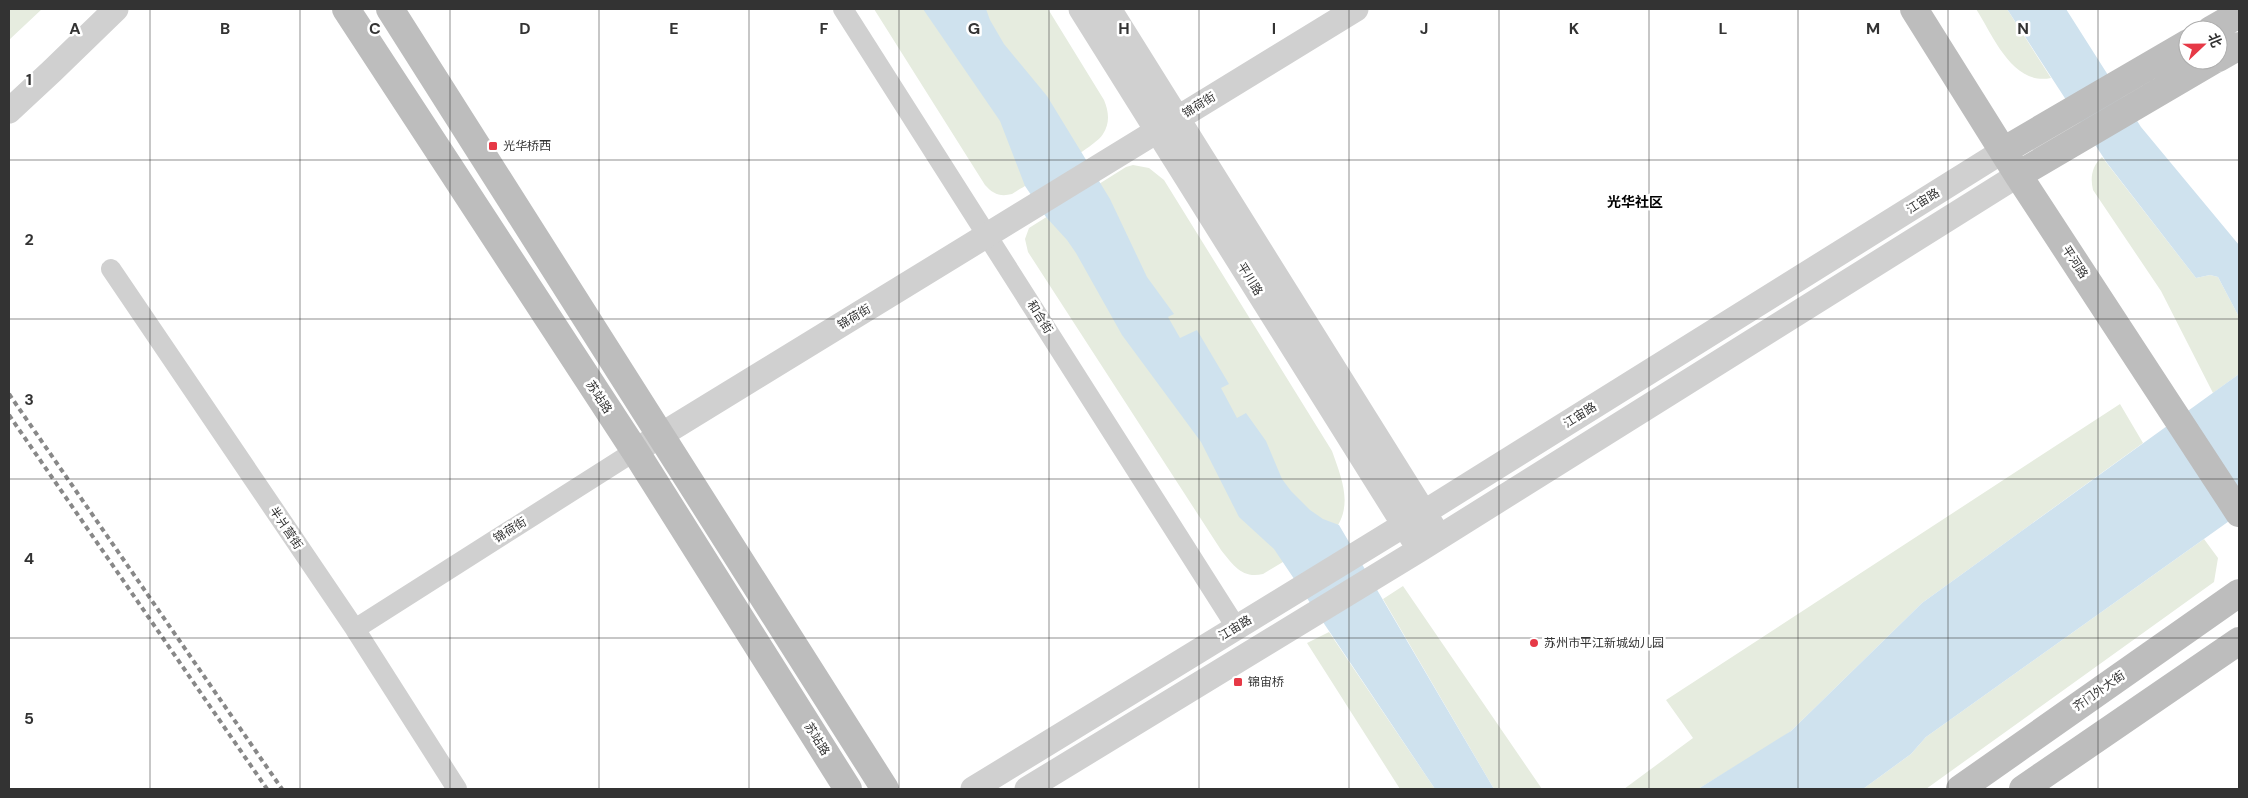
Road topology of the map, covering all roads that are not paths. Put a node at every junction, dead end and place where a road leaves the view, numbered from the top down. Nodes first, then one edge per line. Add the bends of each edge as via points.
1 (116, 9) edge
2 (346, 9) edge
3 (390, 9) edge
4 (843, 9) edge
5 (1080, 9) edge
6 (1109, 9) edge
7 (1356, 9) edge
8 (1914, 9) edge
9 (2239, 14) edge
10 (2228, 20) edge
11 (2239, 46) edge
12 (2178, 49) edge
13 (2228, 52) edge
14 (2196, 70) edge
15 (9, 110) edge
16 (1168, 124) junction
17 (2003, 151) junction
18 (2018, 174) junction
19 (988, 234) junction
20 (111, 269) dead end
21 (659, 436) junction
22 (634, 451) junction
23 (2239, 513) edge
24 (1414, 519) junction
25 (1429, 544) junction
26 (2239, 593) edge
27 (1236, 627) junction
28 (355, 629) junction
29 (2239, 641) edge
30 (457, 789) edge
31 (848, 789) edge
32 (885, 789) edge
33 (973, 789) edge
34 (1027, 789) edge
35 (1960, 789) edge
36 (2023, 789) edge

1 - 15 street
2 - 22 main road, 苏站路
3 - 21 main road
4 - 19 street, 和合街
5 - 16 street, 平川路
6 - 16 street, 平川路
7 - 16 street, 锦荷街
8 - 17 main road, 平河路
9 - 10 main road
11 - 13 main road
12 - 17 main road, 江宙路
14 - 18 main road
16 - 19 street, 锦荷街
16 - 24 street, 平川路
17 - 18 main road, 平河路
17 - 24 street, 江宙路
18 - 23 main road, 平河路
18 - 25 street
19 - 21 street, 锦荷街
19 - 27 street, 和合街
20 - 28 street, 半爿营街
21 - 22 street, 锦荷街
21 - 32 main road
22 - 28 street, 锦荷街
22 - 31 main road, 苏站路
24 - 25 street, 平川路
24 - 27 street, 江宙路
25 - 34 street
26 - 35 main road, 齐门外大街
27 - 33 street, 江宙路
28 - 30 street, 半爿营街
29 - 36 main road

